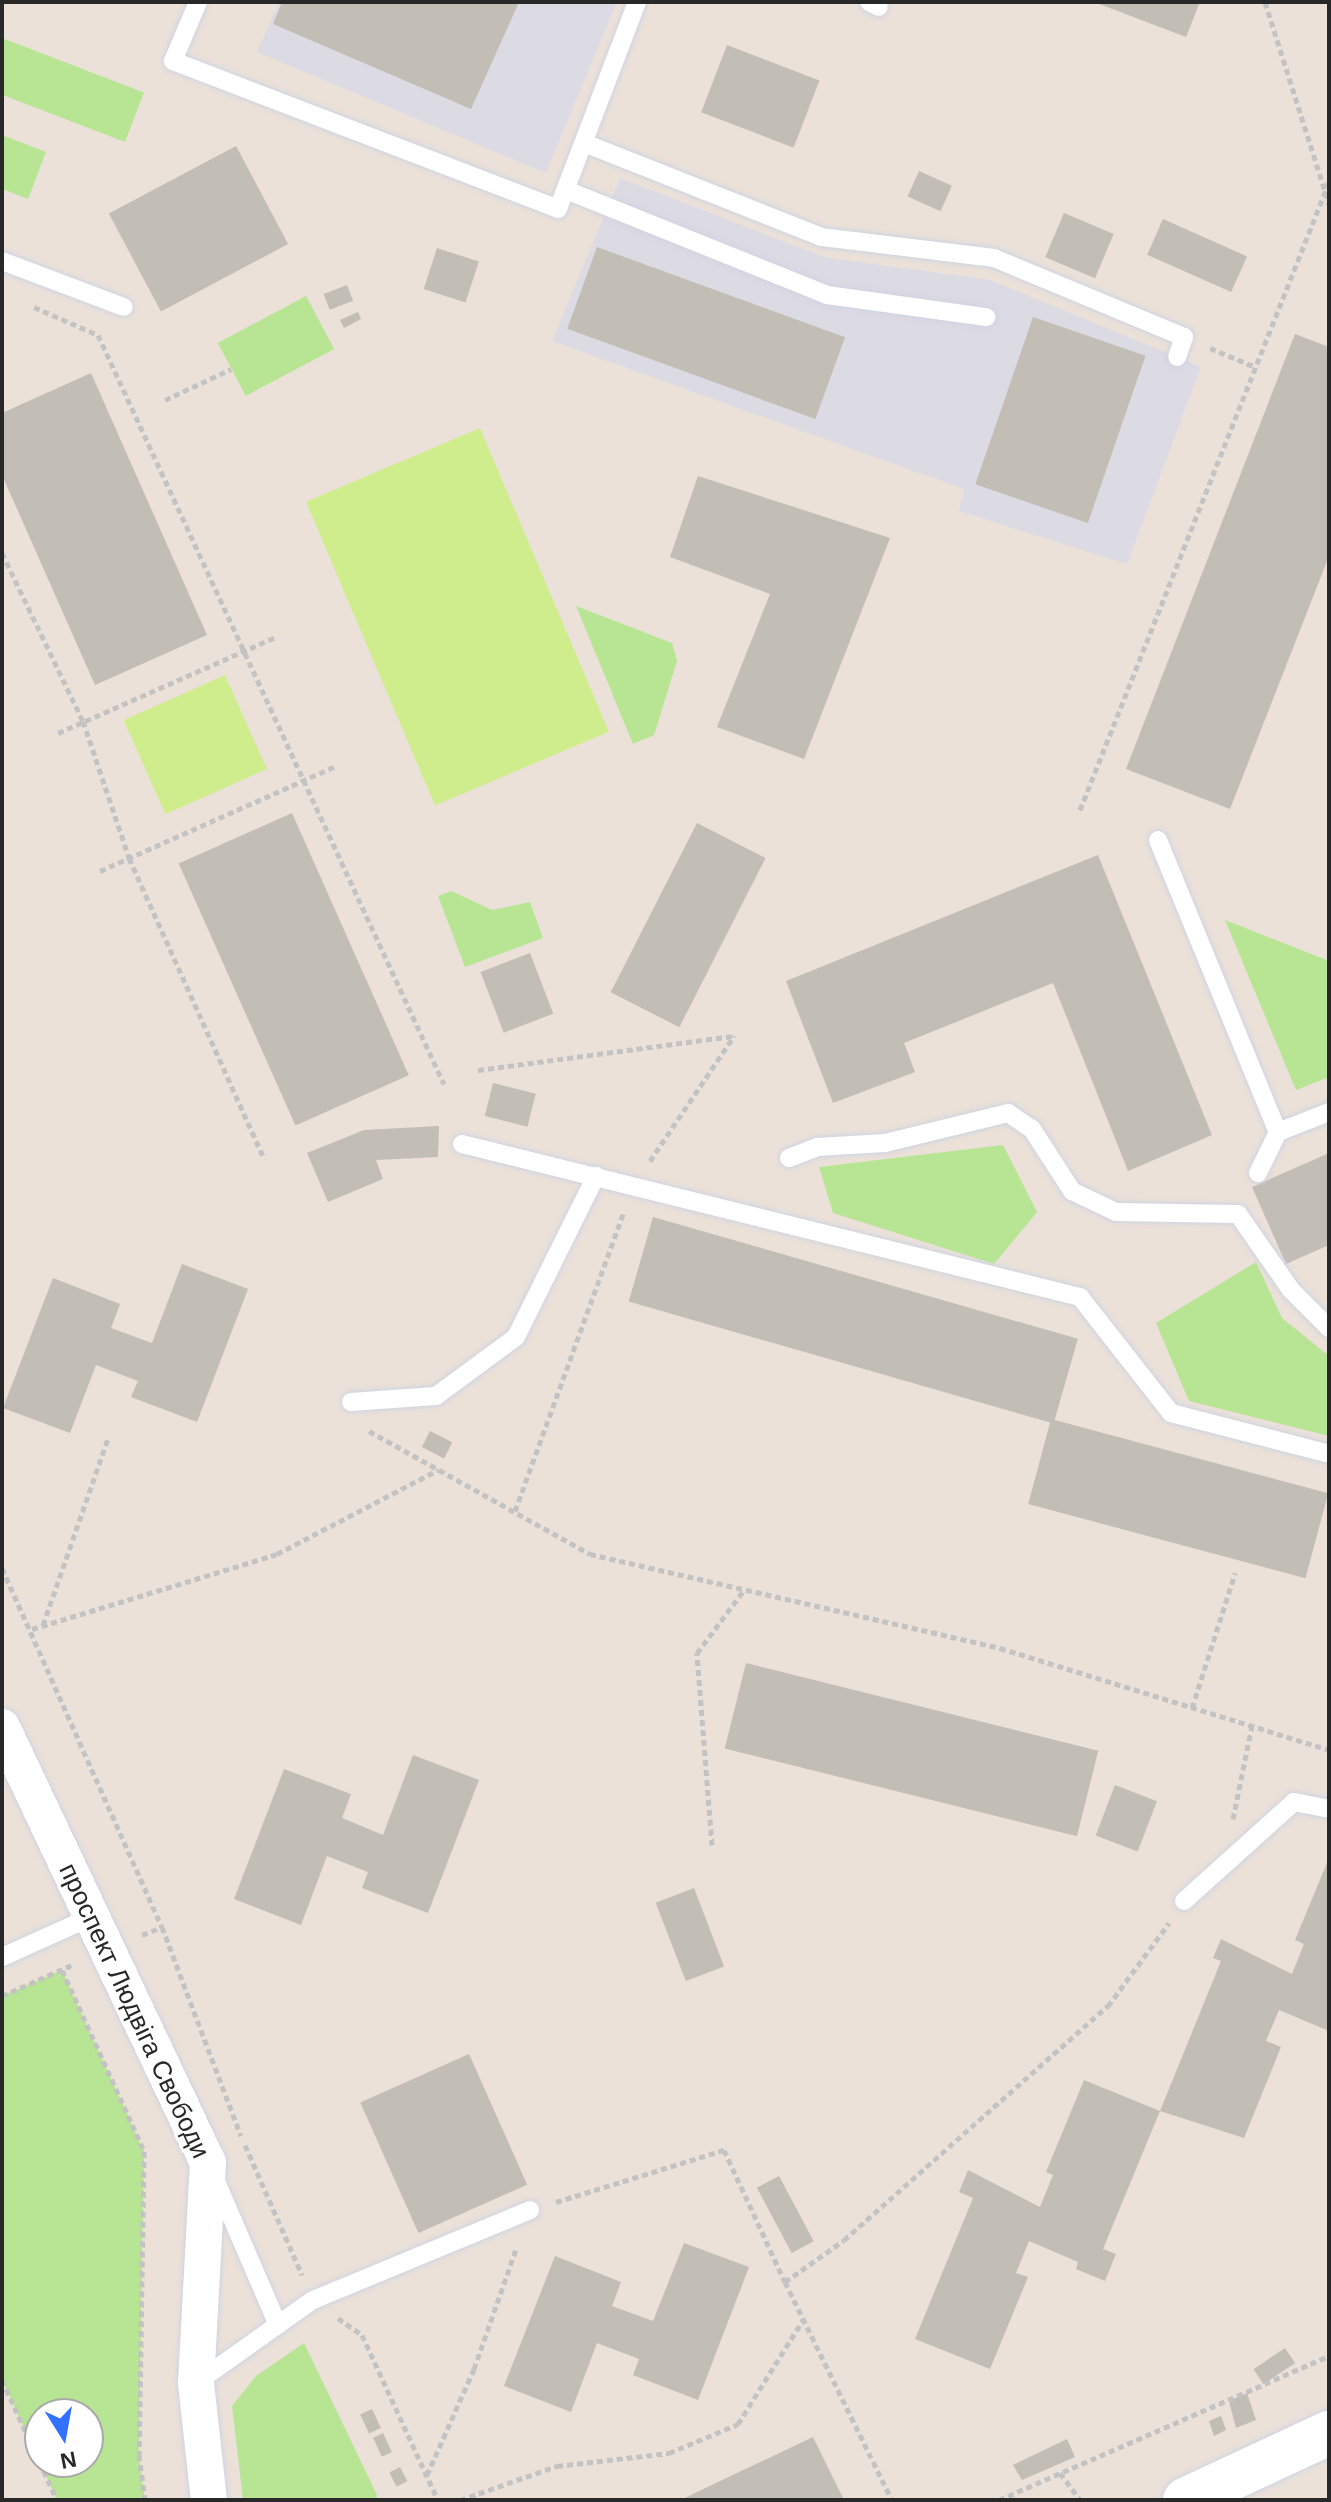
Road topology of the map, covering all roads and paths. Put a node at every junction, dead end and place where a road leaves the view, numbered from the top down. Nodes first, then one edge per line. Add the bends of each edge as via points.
1 (198, 2) edge
2 (637, 2) edge
3 (1265, 2) edge
4 (584, 143) junction
5 (1329, 182) edge
6 (566, 190) junction
7 (1323, 197) junction
8 (1329, 204) edge
9 (2, 261) edge
10 (29, 305) dead end
11 (124, 307) dead end
12 (986, 317) dead end
13 (1184, 337) junction
14 (1177, 357) dead end
15 (1253, 366) junction
16 (231, 369) dead end
17 (165, 400) dead end
18 (2, 553) edge
19 (276, 637) dead end
20 (244, 651) junction
21 (83, 721) junction
22 (58, 733) dead end
23 (336, 766) dead end
24 (303, 780) junction
25 (1080, 810) dead end
26 (1158, 840) dead end
27 (129, 858) junction
28 (100, 871) dead end
29 (478, 1070) dead end
30 (444, 1084) dead end
31 (1329, 1112) edge
32 (1278, 1132) junction
33 (462, 1144) dead end
34 (789, 1158) dead end
35 (264, 1159) dead end
36 (1258, 1173) dead end
37 (596, 1176) junction
38 (634, 1185) junction
39 (1329, 1328) edge
40 (351, 1402) dead end
41 (358, 1425) dead end
42 (108, 1438) dead end
43 (1329, 1454) edge
44 (439, 1469) junction
45 (515, 1511) junction
46 (2, 1568) edge
47 (1235, 1573) dead end
48 (744, 1589) junction
49 (43, 1626) junction
50 (32, 1630) junction
51 (1192, 1708) junction
52 (1252, 1726) junction
53 (2, 1727) edge
54 (1329, 1750) edge
55 (1329, 1809) edge
56 (1232, 1822) dead end
57 (712, 1845) dead end
58 (1184, 1901) joint
59 (91, 1917) junction
60 (2, 1957) edge
61 (2, 1996) edge
62 (208, 2162) junction
63 (530, 2210) junction
64 (785, 2282) junction
65 (313, 2300) junction
66 (803, 2320) junction
67 (278, 2325) junction
68 (1329, 2356) edge
69 (2, 2380) edge
70 (196, 2383) junction
71 (1329, 2433) edge
72 (1060, 2473) junction
73 (427, 2475) junction
74 (57, 2500) edge
75 (145, 2500) edge
76 (209, 2500) edge
77 (438, 2500) edge
78 (460, 2500) edge
79 (892, 2500) edge
80 (999, 2500) edge
81 (1080, 2500) edge
82 (1185, 2500) edge

1 - 6 lane via 173,61 558,209
2 - 4 lane
3 - 7 path
4 - 6 lane
4 - 13 lane via 821,237 994,258
5 - 7 path
6 - 12 lane via 827,295
7 - 8 path
7 - 15 path
9 - 11 lane
10 - 20 path via 98,335
13 - 14 lane
13 - 15 path
15 - 25 path
16 - 17 path
18 - 21 path
19 - 20 path
20 - 21 path
20 - 24 path
21 - 22 path
21 - 27 path
23 - 24 path
24 - 27 path
24 - 30 path
26 - 32 lane
27 - 28 path
27 - 35 path
29 - 38 path via 734,1036
31 - 32 lane
32 - 36 lane
33 - 37 lane
34 - 39 lane via 817,1147 885,1143 1008,1113 1032,1129 1072,1191 1116,1212 1239,1211 1291,1290
37 - 38 lane
37 - 40 lane via 516,1337 436,1396
38 - 43 lane via 1080,1297 1171,1413
38 - 45 path
41 - 44 path
42 - 49 path
44 - 45 path
44 - 49 path via 277,1554
45 - 48 path via 590,1554
46 - 50 path
47 - 51 path
48 - 51 path via 1000,1648
48 - 57 path via 697,1653
49 - 50 path
50 - 65 path via 162,1927 213,2073
51 - 52 path
52 - 54 path
52 - 56 path
53 - 59 street, проспект Людвіга Свободи
55 - 58 lane via 1294,1802
58 - 64 path via 1108,2006 844,2240
59 - 60 lane
59 - 62 street, проспект Людвіга Свободи
61 - 75 path via 62,1970 144,2151 139,2455
62 - 67 lane
62 - 70 street, проспект Людвіга Свободи
63 - 64 path via 724,2150
63 - 65 lane
63 - 73 path via 474,2369
64 - 66 path
65 - 67 lane
65 - 73 path via 362,2335
66 - 78 path via 738,2424 669,2453 557,2466
66 - 79 path
67 - 70 lane
68 - 72 path
69 - 74 path
70 - 76 street, проспект Людвіга Свободи
71 - 82 street
72 - 80 path
72 - 81 path
73 - 77 path

